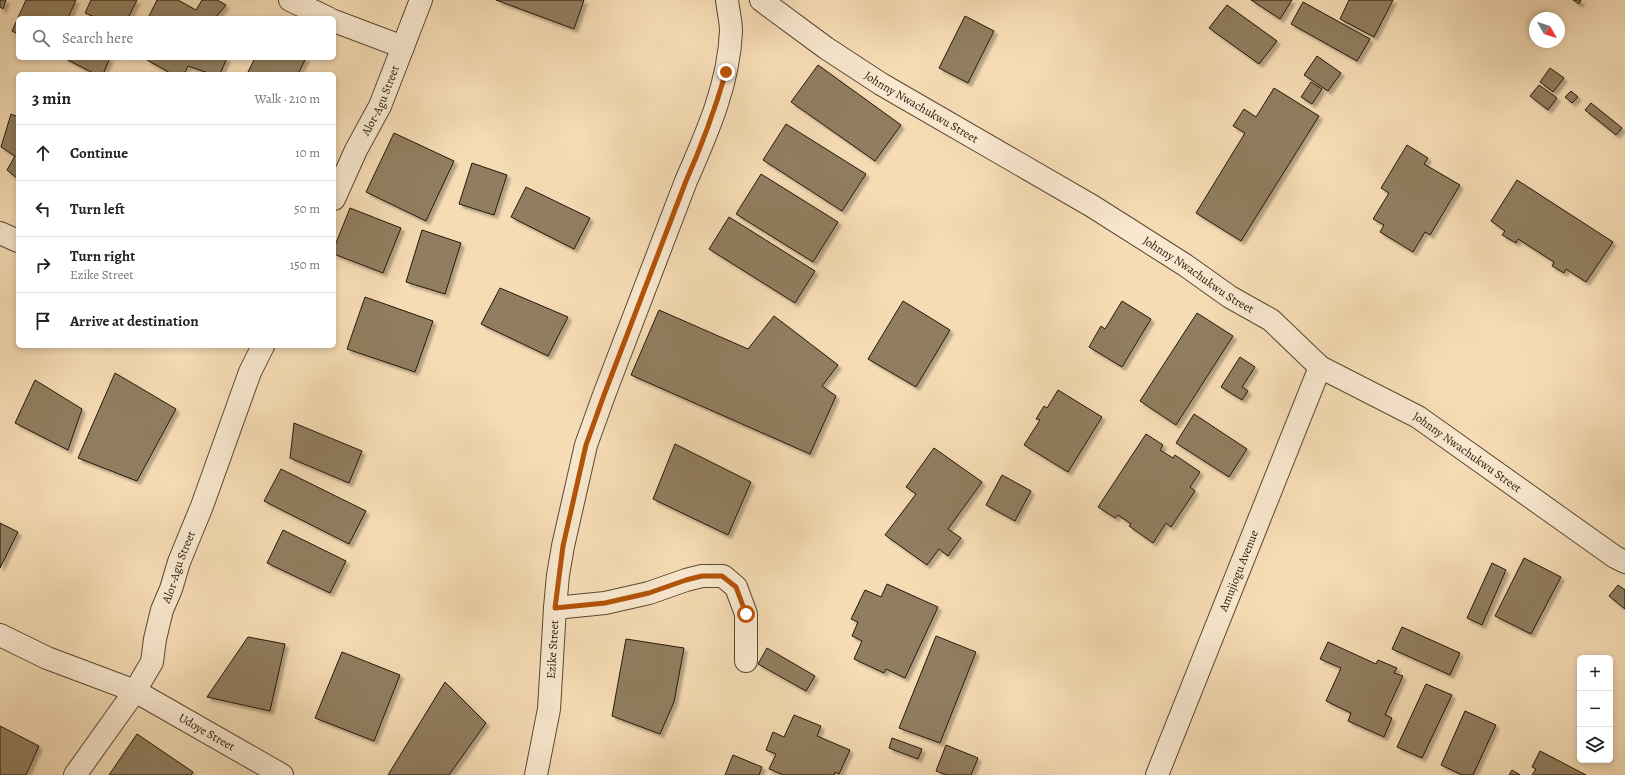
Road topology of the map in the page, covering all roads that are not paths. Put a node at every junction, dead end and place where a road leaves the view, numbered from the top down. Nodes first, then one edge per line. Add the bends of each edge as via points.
1 (290, 0) edge
2 (421, 0) edge
3 (727, 0) edge
4 (761, 0) edge
5 (324, 16) edge
6 (336, 22) edge
7 (403, 47) junction
8 (336, 195) edge
9 (0, 233) edge
10 (16, 240) edge
11 (258, 348) edge
12 (1320, 367) junction
13 (1625, 562) edge
14 (555, 608) junction
15 (0, 635) edge
16 (746, 661) dead end
17 (134, 691) junction
18 (75, 775) edge
19 (280, 775) edge
20 (536, 775) edge
21 (1156, 775) edge

1 - 5 street
2 - 7 street, Alor-Agu Street
3 - 14 street, Ezike Street via 731,29 726,72 714,113 586,445 563,546
4 - 12 street, Johnny Nwachukwu Street via 826,48 881,84 1092,206 1271,320
6 - 7 street
7 - 8 street, Alor-Agu Street via 380,106 356,150
9 - 10 street
11 - 17 street, Alor-Agu Street via 202,506 178,562 162,610 152,662
12 - 13 street, Johnny Nwachukwu Street via 1418,417
12 - 21 street, Amujiogu Avenue
14 - 16 street via 605,603 649,593 696,577 722,576 736,587 746,614
14 - 20 street, Ezike Street via 549,709
15 - 17 street, Udoye Street via 47,658
17 - 18 street, Alor-Agu Street
17 - 19 street, Udoye Street

